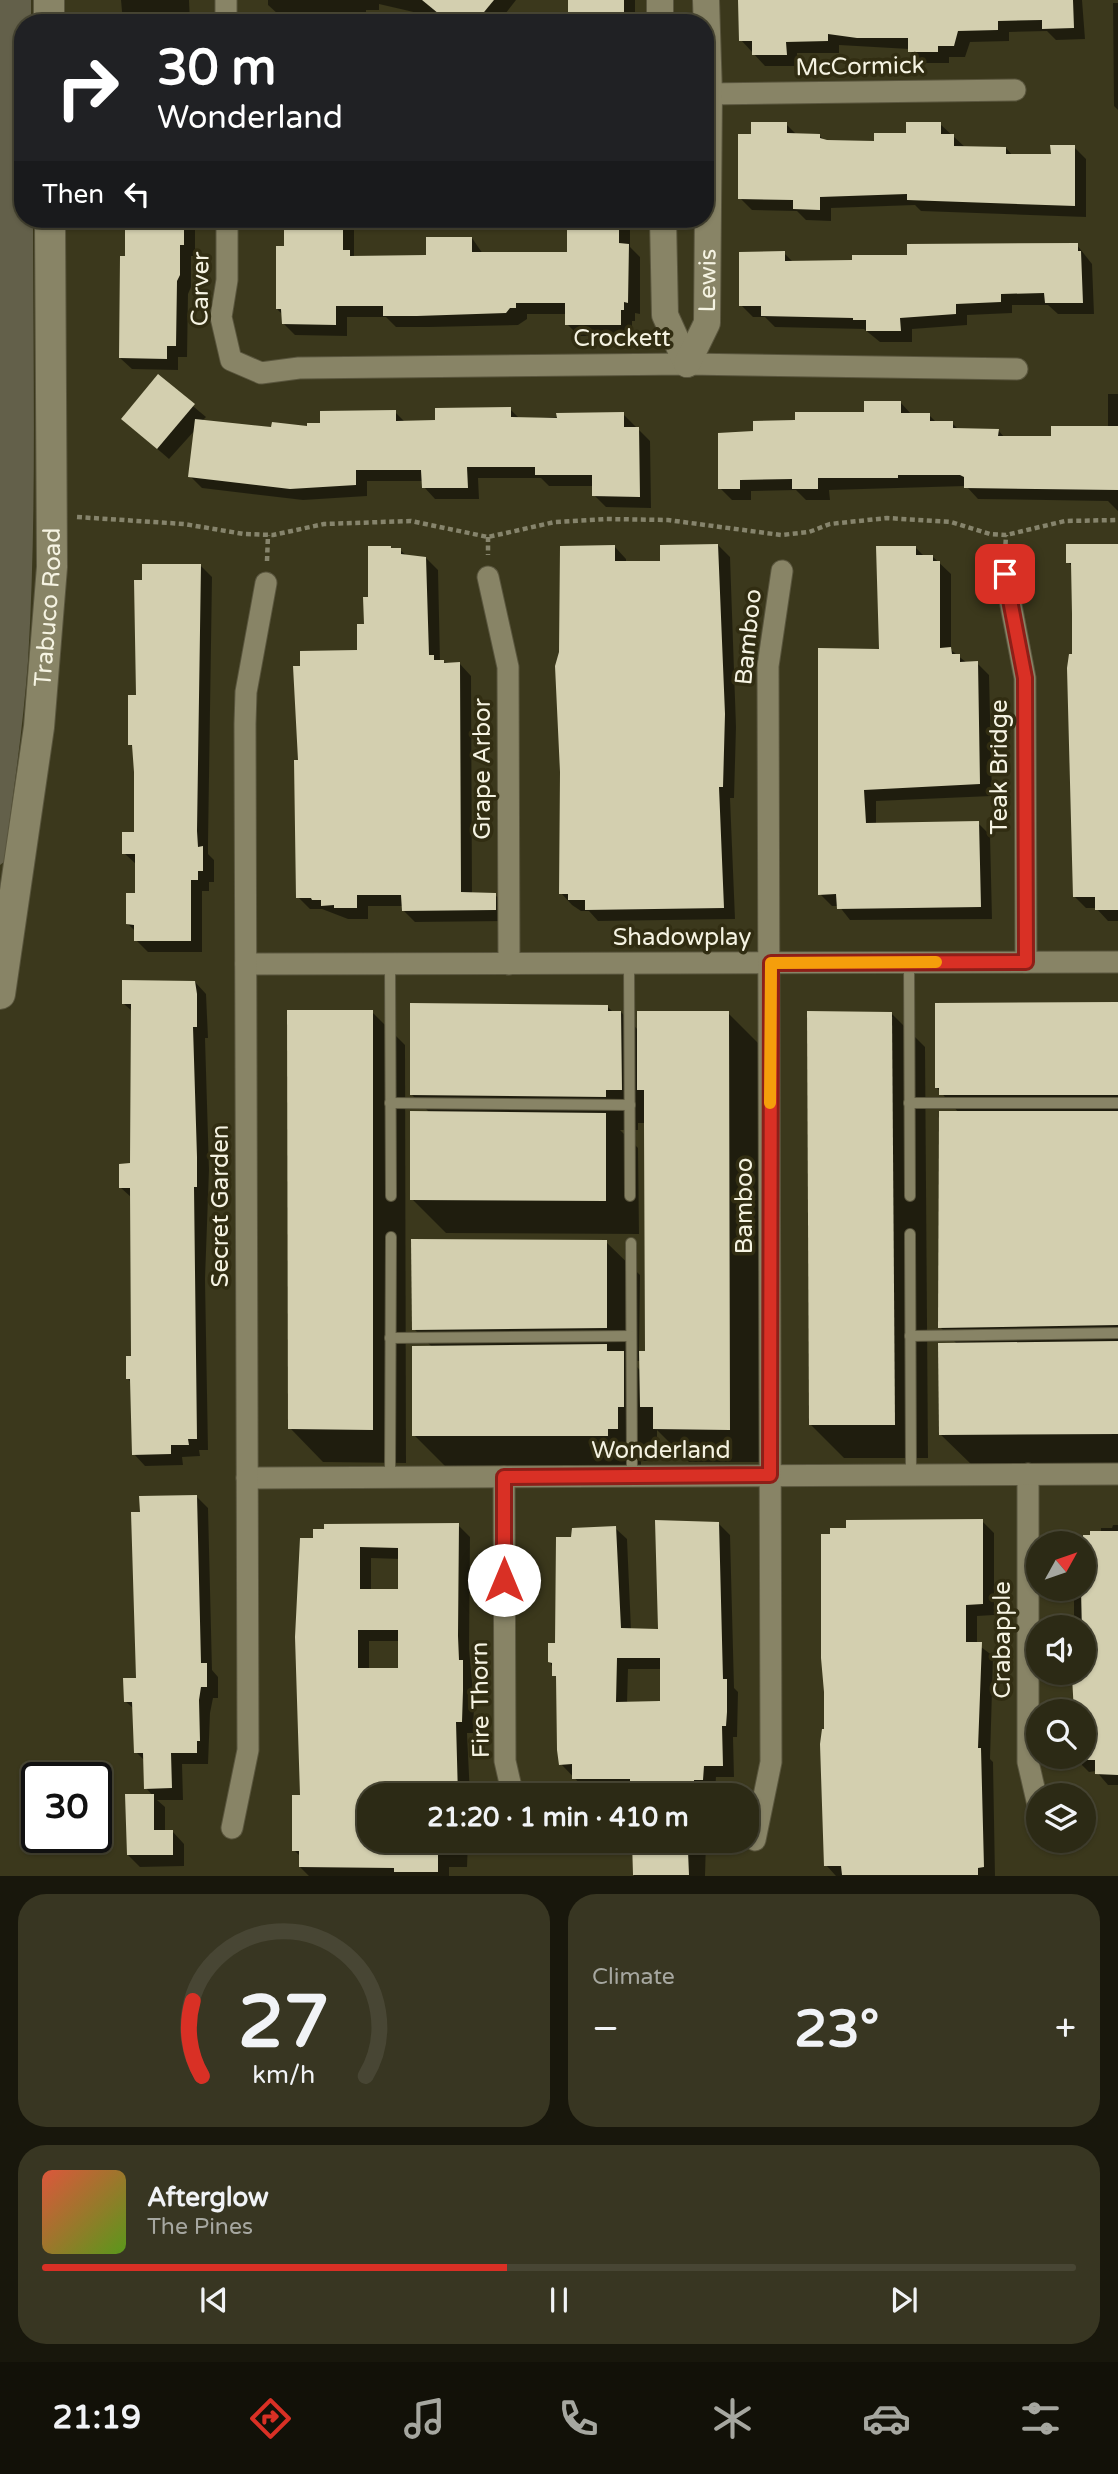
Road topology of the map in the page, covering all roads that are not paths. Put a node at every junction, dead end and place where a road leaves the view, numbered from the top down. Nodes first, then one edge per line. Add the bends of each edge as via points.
1 (1014, 90) dead end
2 (714, 94) edge
3 (50, 228) edge
4 (227, 228) edge
5 (663, 228) edge
6 (707, 228) edge
7 (231, 360) joint
8 (687, 364) junction
9 (1017, 369) dead end
10 (782, 571) dead end
11 (1005, 574) dead end
12 (488, 577) dead end
13 (266, 583) dead end
14 (6, 911) edge
15 (909, 962) junction
16 (1026, 962) junction
17 (1118, 962) edge
18 (629, 963) junction
19 (771, 963) junction
20 (246, 964) junction
21 (390, 964) junction
22 (509, 964) junction
23 (0, 994) edge
24 (390, 1103) junction
25 (909, 1103) junction
26 (1118, 1103) edge
27 (630, 1105) junction
28 (391, 1196) dead end
29 (631, 1196) dead end
30 (910, 1196) dead end
31 (910, 1234) dead end
32 (391, 1237) dead end
33 (631, 1243) dead end
34 (1118, 1333) edge
35 (631, 1336) junction
36 (910, 1336) junction
37 (390, 1338) junction
38 (1028, 1474) junction
39 (1118, 1474) edge
40 (770, 1475) junction
41 (911, 1475) junction
42 (632, 1476) junction
43 (390, 1477) junction
44 (504, 1477) junction
45 (247, 1478) junction
46 (510, 1783) edge
47 (1033, 1783) edge
48 (759, 1820) edge
49 (232, 1828) dead end

1 - 2 street, McCormick
3 - 14 main road, Trabuco Road via 52,568 38,727
4 - 7 street, Carver via 222,317
5 - 8 street, Lewis via 665,315
6 - 8 street, Lewis via 707,323
7 - 8 street, Crockett via 261,373 299,368
8 - 9 street, Crockett
10 - 19 street, Bamboo via 768,666
11 - 16 street, Teak Bridge via 1025,678
12 - 22 street, Grape Arbor via 508,667
13 - 20 street, Secret Garden via 246,692
14 - 23 main road, Trabuco Road
15 - 16 street, Shadowplay
15 - 19 street, Shadowplay
15 - 25 lane
16 - 17 street, Shadowplay
18 - 19 street, Shadowplay
18 - 22 street, Shadowplay
18 - 27 lane
19 - 40 street, Bamboo
20 - 21 street, Shadowplay
20 - 45 street, Secret Garden
21 - 22 street, Shadowplay
21 - 24 lane
24 - 27 lane
24 - 28 lane
25 - 26 lane
25 - 30 lane
27 - 29 lane
31 - 36 lane
32 - 37 lane
33 - 35 lane
34 - 36 lane
35 - 37 lane
35 - 42 lane
36 - 41 lane
37 - 43 lane
38 - 39 street, Wonderland
38 - 41 street, Wonderland
38 - 47 street, Crabapple via 1028,1762
40 - 41 street, Wonderland
40 - 42 street, Wonderland
40 - 48 street, Bamboo via 771,1762
42 - 44 street, Wonderland
43 - 44 street, Wonderland
43 - 45 street, Wonderland
44 - 46 street, Fire Thorn via 505,1761
45 - 49 street, Secret Garden via 248,1750

